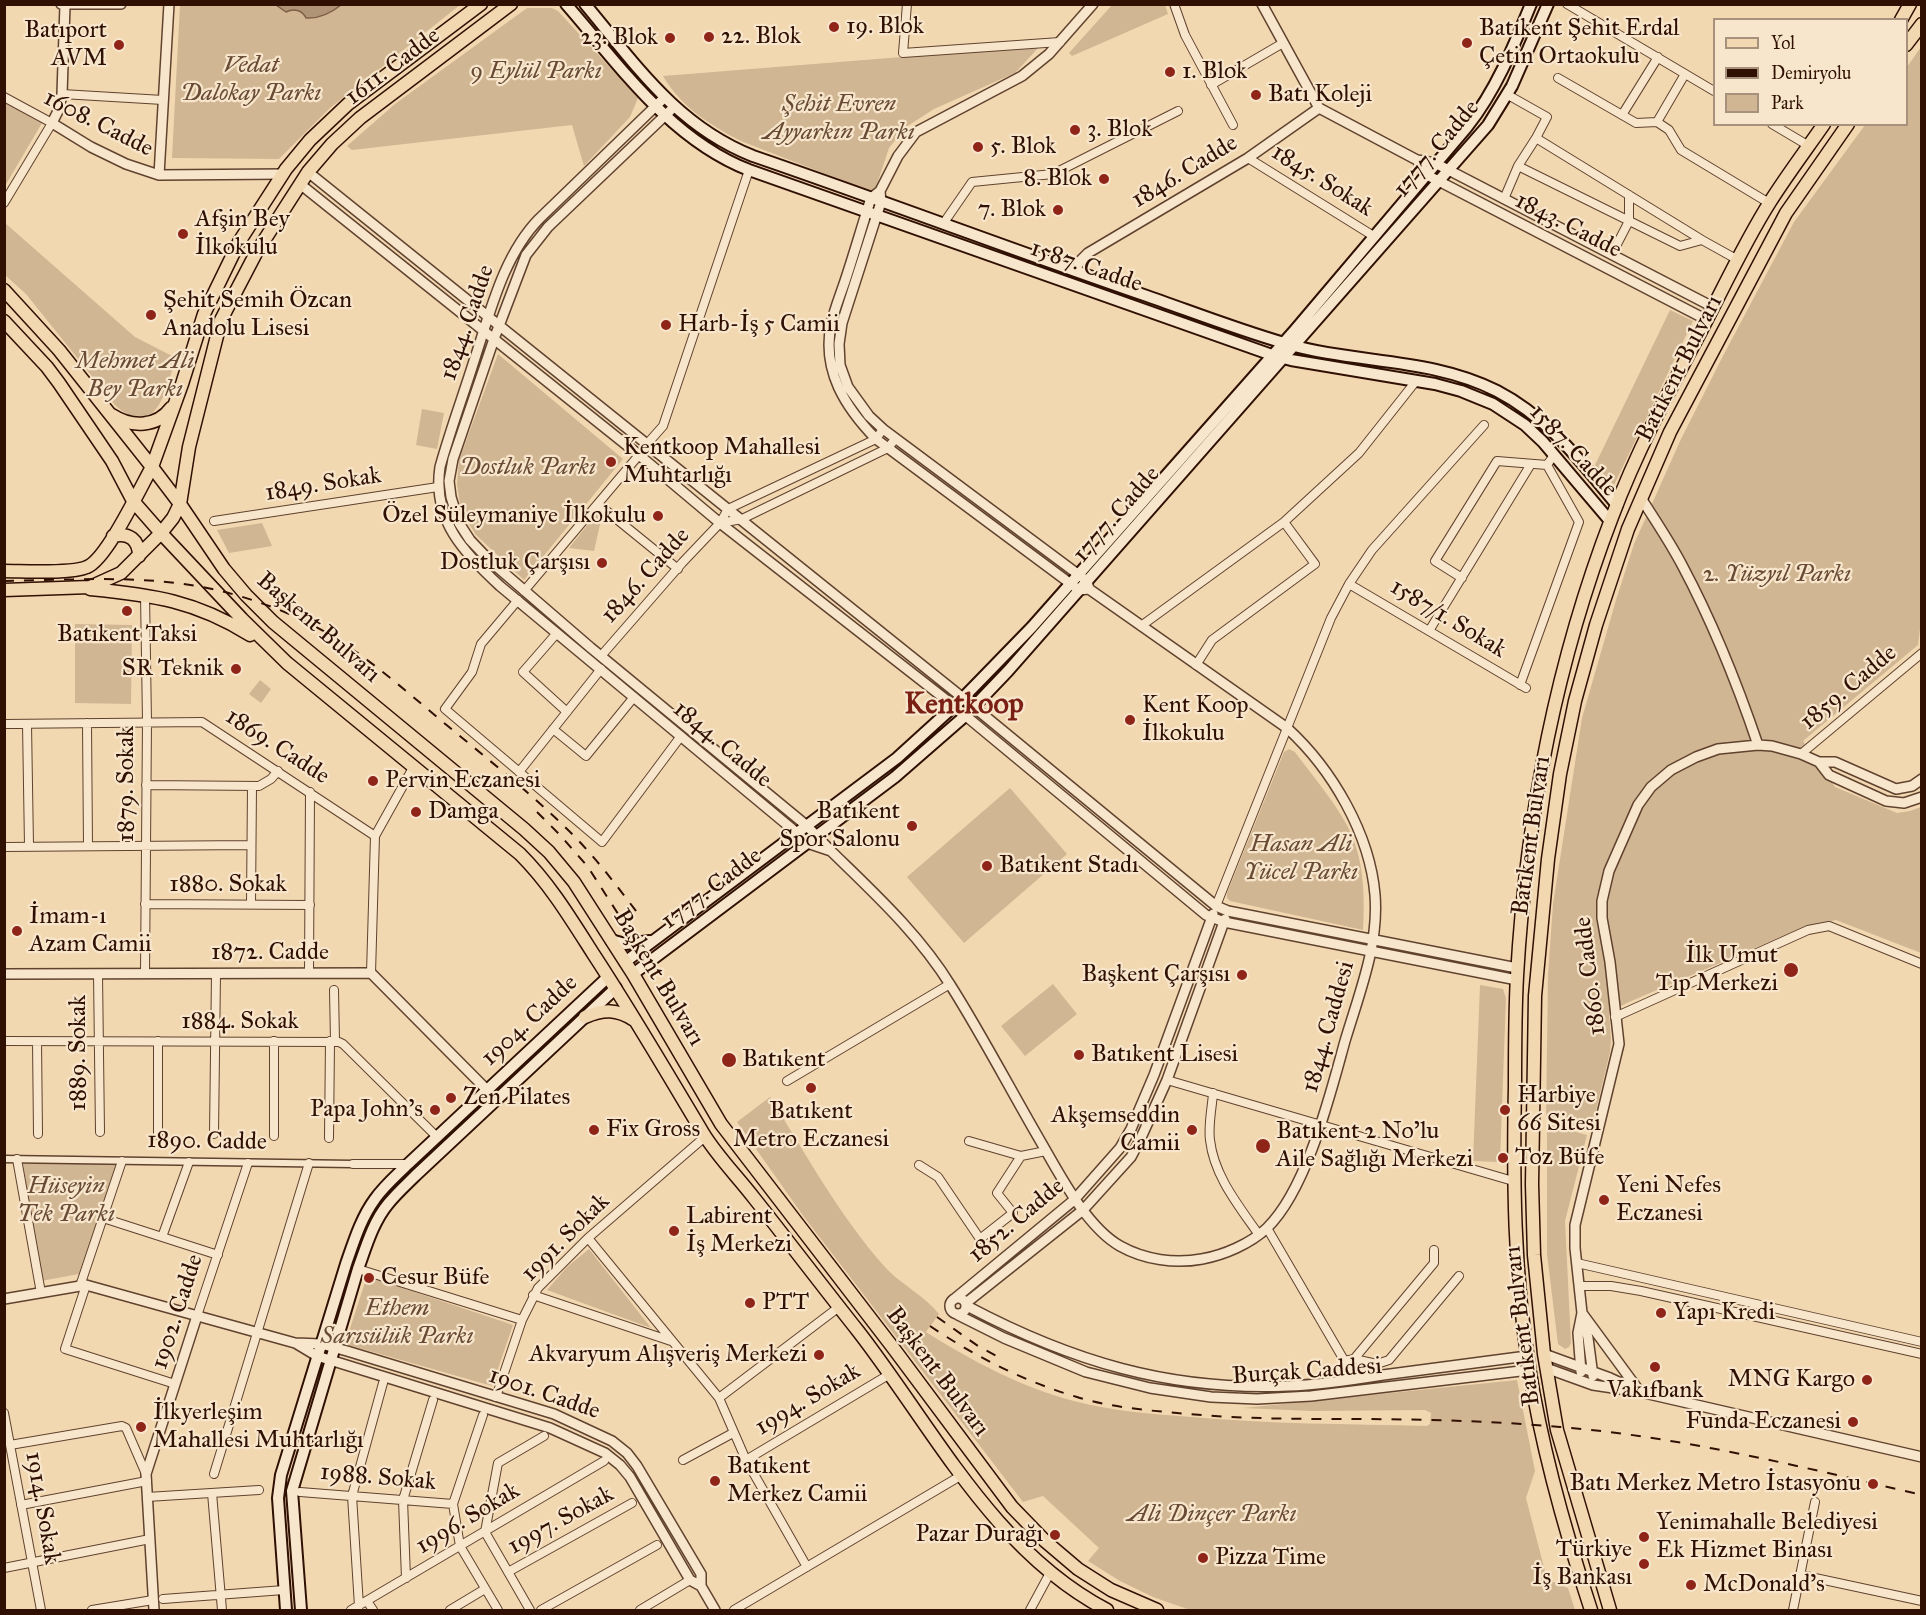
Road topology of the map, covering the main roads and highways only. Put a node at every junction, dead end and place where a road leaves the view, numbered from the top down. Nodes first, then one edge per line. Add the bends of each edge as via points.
1 (481, 4) edge
2 (512, 4) edge
3 (566, 4) edge
4 (585, 4) edge
5 (1531, 4) edge
6 (1548, 4) edge
7 (1910, 4) edge
8 (1915, 4) edge
9 (1922, 10) edge
10 (1902, 18) edge
11 (1922, 24) edge
12 (1908, 42) edge
13 (1823, 126) edge
14 (1847, 126) edge
15 (1075, 271) junction
16 (1070, 284) junction
17 (4, 290) edge
18 (4, 321) edge
19 (1288, 345) junction
20 (1278, 357) junction
21 (176, 400) junction
22 (109, 413) junction
23 (152, 467) junction
24 (134, 501) junction
25 (180, 504) junction
26 (1617, 504) junction
27 (1610, 521) junction
28 (161, 533) junction
29 (113, 536) junction
30 (139, 556) junction
31 (4, 571) edge
32 (1081, 584) junction
33 (83, 588) junction
34 (4, 590) edge
35 (267, 645) junction
36 (611, 940) junction
37 (653, 941) junction
38 (625, 962) junction
39 (633, 974) junction
40 (608, 977) junction
41 (616, 988) junction
42 (585, 1017) junction
43 (636, 1021) junction
44 (1544, 1354) junction
45 (1527, 1356) junction
46 (1546, 1368) junction
47 (1529, 1370) junction
48 (286, 1611) edge
49 (301, 1611) edge
50 (1107, 1611) edge
51 (1157, 1611) edge
52 (1591, 1611) edge
53 (1610, 1611) edge

1 - 21 main road, 1611. Cadde via 348,104 310,140 239,242 204,314
2 - 25 main road, 1611. Cadde via 348,128 300,184 256,253 219,325 189,447
3 - 16 main road, 1587. Cadde via 664,116 701,146 749,170
4 - 15 main road, 1587. Cadde via 664,98 705,131 741,152 877,197
5 - 19 main road, 1777. Cadde via 1493,90 1467,127
6 - 19 main road, 1777. Cadde via 1508,95 1488,125
7 - 10 main road
8 - 9 main road
11 - 12 main road
13 - 26 main road, Batıkent Bulvarı via 1770,203 1738,260 1653,423
14 - 44 main road, Batıkent Bulvarı via 1786,213 1670,432 1628,529 1575,701 1548,859 1535,996 1532,1184 1534,1255
15 - 16 main road
15 - 19 main road, 1587. Cadde
16 - 20 main road, 1587. Cadde
17 - 22 main road
18 - 24 main road via 59,382
19 - 20 main road, 1777. Cadde
19 - 26 main road, 1587. Cadde via 1438,371 1490,388 1548,426
20 - 27 main road, 1587. Cadde via 1461,391 1499,407 1532,432
20 - 32 main road, 1777. Cadde
21 - 22 main road via 164,417 149,423 132,424
21 - 23 main road, 1611. Cadde
22 - 23 main road
23 - 24 main road, 1611. Cadde
23 - 25 main road, Başkent Bulvarı
24 - 28 main road, Başkent Bulvarı
24 - 29 main road, 1611. Cadde
25 - 28 main road
25 - 36 main road, Başkent Bulvarı via 224,569 273,622 549,852
26 - 27 main road, Batıkent Bulvarı
27 - 45 main road, Batıkent Bulvarı via 1556,697 1528,857 1517,974 1513,1180 1515,1253
28 - 30 main road
28 - 35 main road, Başkent Bulvarı
29 - 30 main road via 121,534 133,539
29 - 31 main road, 1611. Cadde via 98,559 86,568
30 - 33 main road via 116,576
32 - 37 main road, 1777. Cadde via 897,758
32 - 39 main road, 1777. Cadde via 974,707 895,777
33 - 34 main road
33 - 35 main road via 167,599 203,610
35 - 40 main road, Başkent Bulvarı via 520,854 553,891
36 - 37 main road via 632,944
36 - 38 main road, Başkent Bulvarı
37 - 38 main road, 1777. Cadde
38 - 39 main road, Başkent Bulvarı
38 - 40 main road
39 - 41 main road
39 - 51 main road, Başkent Bulvarı via 721,1124 1012,1507 1078,1569 1111,1590
40 - 41 main road, Başkent Bulvarı
40 - 48 main road, 1904. Cadde via 408,1164 376,1197 356,1232 279,1489
41 - 42 main road, 1904. Cadde
41 - 43 main road, Başkent Bulvarı
42 - 43 main road via 610,1010
42 - 49 main road, 1904. Cadde via 415,1176 387,1205 369,1238 292,1491
43 - 50 main road, Başkent Bulvarı via 706,1136 1004,1528 1050,1573
44 - 45 main road
44 - 46 main road, Batıkent Bulvarı
45 - 47 main road, Batıkent Bulvarı
46 - 47 main road
46 - 53 main road, Batıkent Bulvarı via 1557,1430
47 - 52 main road, Batıkent Bulvarı via 1543,1442

